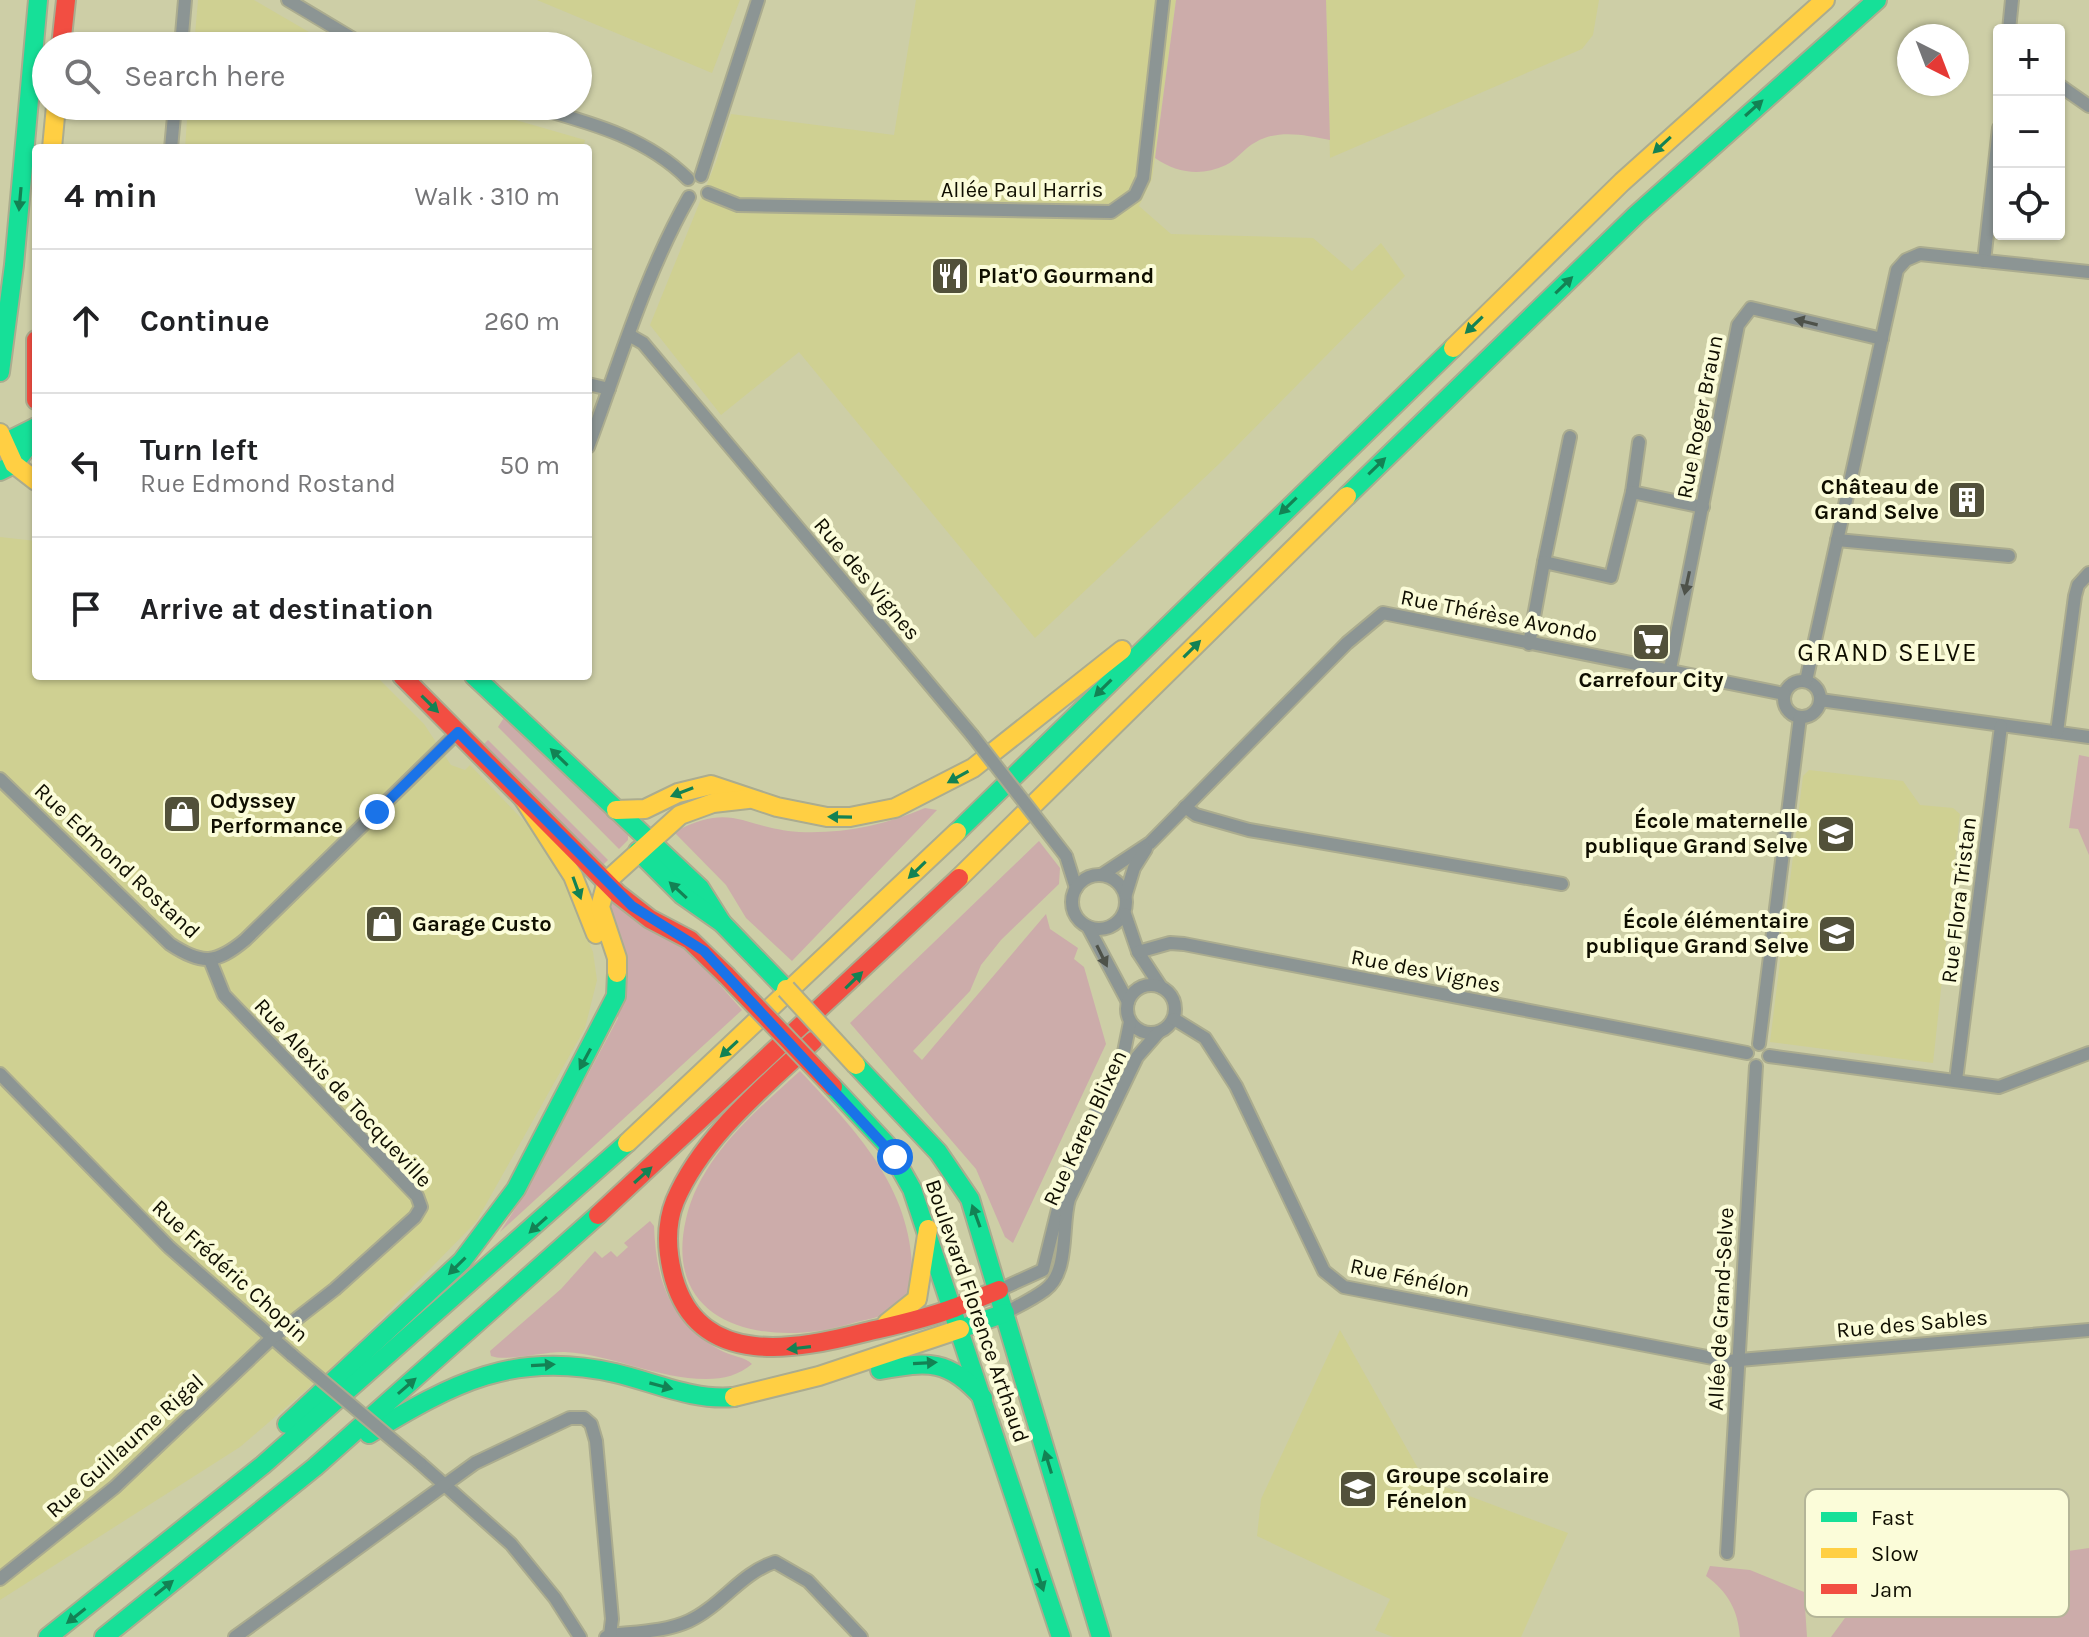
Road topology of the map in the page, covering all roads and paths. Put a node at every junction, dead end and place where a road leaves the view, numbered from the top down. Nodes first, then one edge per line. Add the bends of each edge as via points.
1 (38, 0) edge
2 (66, 0) edge
3 (185, 0) edge
4 (288, 0) edge
5 (758, 0) edge
6 (1163, 0) edge
7 (1825, 0) edge
8 (1877, 0) edge
9 (2012, 0) edge
10 (2010, 24) edge
11 (35, 32) edge
12 (63, 32) edge
13 (182, 32) edge
14 (342, 32) edge
15 (32, 66) edge
16 (2065, 89) edge
17 (2089, 106) edge
18 (55, 120) edge
19 (174, 120) edge
20 (577, 120) edge
21 (52, 144) edge
22 (171, 144) edge
23 (1994, 168) edge
24 (694, 177) junction
25 (708, 193) junction
26 (689, 197) junction
27 (1984, 261) junction
28 (2089, 272) edge
29 (629, 335) junction
30 (1882, 339) junction
31 (0, 372) edge
32 (592, 385) edge
33 (609, 389) junction
34 (32, 429) edge
35 (592, 436) edge
36 (1570, 437) dead end
37 (32, 440) edge
38 (1, 441) edge
39 (1639, 442) dead end
40 (7, 468) edge
41 (32, 479) edge
42 (1632, 492) junction
43 (1703, 507) junction
44 (1837, 540) junction
45 (2009, 556) dead end
46 (1544, 562) junction
47 (2089, 573) edge
48 (1218, 574) junction
49 (1529, 644) junction
50 (1670, 669) junction
51 (406, 680) edge
52 (485, 680) edge
53 (1806, 681) junction
54 (1784, 694) junction
55 (1820, 700) junction
56 (1800, 717) junction
57 (2001, 726) junction
58 (458, 732) junction
59 (2057, 732) junction
60 (2089, 737) edge
61 (0, 779) edge
62 (1058, 784) junction
63 (523, 798) junction
64 (748, 799) junction
65 (1185, 807) junction
66 (616, 810) junction
67 (1150, 843) junction
68 (645, 845) junction
69 (1066, 856) junction
70 (1098, 875) junction
71 (607, 881) junction
72 (1562, 884) dead end
73 (1076, 888) junction
74 (1126, 894) junction
75 (1125, 914) junction
76 (1088, 927) junction
77 (1138, 952) junction
78 (210, 960) junction
79 (1161, 987) junction
80 (1128, 1002) junction
81 (609, 1010) junction
82 (1174, 1019) junction
83 (1130, 1022) junction
84 (1158, 1033) junction
85 (1759, 1044) junction
86 (1747, 1053) junction
87 (2089, 1053) edge
88 (1769, 1056) junction
89 (1756, 1066) junction
90 (0, 1074) edge
91 (1956, 1080) junction
92 (928, 1229) junction
93 (999, 1290) junction
94 (954, 1308) junction
95 (1005, 1313) junction
96 (960, 1329) junction
97 (874, 1330) junction
98 (2089, 1330) edge
99 (272, 1338) junction
100 (1739, 1361) junction
101 (854, 1366) junction
102 (983, 1398) junction
103 (315, 1467) junction
104 (446, 1484) junction
105 (1727, 1553) dead end
106 (0, 1579) edge
107 (103, 1594) junction
108 (608, 1636) edge
109 (48, 1637) edge
110 (104, 1637) edge
111 (235, 1637) edge
112 (580, 1637) edge
113 (861, 1637) edge
114 (1061, 1637) edge
115 (1101, 1637) edge

1 -> 11 main road
2 - 12 main road
3 - 13 street
4 - 14 street
5 - 24 street
6 - 25 street, Allée Paul Harris via 1143,178 1135,195 1111,212 738,205
7 -> 48 main road via 1622,182
62 -> 8 main road via 1636,215
9 - 10 street
15 -> 31 main road
16 - 17 street
18 - 21 main road
19 - 22 street
20 - 24 street via 619,133
23 - 27 street
24 - 25 street via 708,183
24 - 26 street via 685,188
25 - 26 street via 699,200
26 - 29 street
27 - 28 street
27 - 30 street via 1920,254 1906,260 1897,270
29 - 33 street
29 - 69 street, Rue des Vignes, bridge via 643,343 972,735
30 -> 43 street, Rue Roger Braun via 1751,308 1738,325
30 - 44 street
32 - 33 street
33 - 35 street
34 - 38 main road
36 - 46 street
37 - 40 main road
38 - 40 main road
39 - 42 street
40 - 41 main road
42 - 43 street
42 - 46 street via 1611,577
43 -> 50 street, Rue Roger Braun
44 - 45 street
44 - 53 street
46 - 49 street
47 - 59 street via 2075,596
48 -> 64 main road via 973,768 928,794 895,808 850,817 804,813
48 -> 107 main road via 969,821 583,1185 251,1475
49 - 50 street, Rue Thérèse Avondo
49 - 65 street, Rue Thérèse Avondo via 1383,613
50 - 54 street, Rue Thérèse Avondo
51 -> 58 main road, Boulevard Florence Arthaud
66 -> 52 main road, Boulevard Florence Arthaud
53 - 54 street via 1792,684
53 - 55 street
54 - 56 street via 1787,711
55 - 56 street via 1814,713
55 - 57 street
56 - 85 street
57 - 59 street
57 - 91 street, Rue Flora Tristan
58 - 63 main road, Boulevard Florence Arthaud
58 - 78 street, Rue Edmond Rostand via 245,940 227,955
59 - 60 street
61 - 78 street, Rue Edmond Rostand via 170,944 191,957
97 -> 62 main road via 811,1347 776,1350 747,1346 715,1332 678,1290 668,1253 671,1214 694,1168 754,1098 1044,818
103 -> 62 main road via 683,1139
63 - 71 main road, Boulevard Florence Arthaud
63 -> 81 main road via 573,876 600,940
64 -> 66 main road via 711,785 645,809
64 - 68 main road via 694,808 670,821
65 - 67 street
65 - 72 street via 1249,830
66 - 68 main road, Boulevard Florence Arthaud
67 - 70 street
67 - 74 street
68 - 71 main road
93 -> 68 main road, Boulevard Florence Arthaud, bridge via 979,1222 938,1152 722,923 700,888
69 - 70 street, Rue des Vignes
69 - 73 street, Rue des Vignes
70 - 73 street
70 - 74 street via 1117,881
71 - 81 main road via 600,907 619,979
71 - 92 main road, Boulevard Florence Arthaud, bridge via 650,919 697,945 833,1087 895,1157
73 - 76 street via 1073,910
74 - 75 street
75 - 76 street via 1111,927
75 - 77 street
76 -> 80 street
77 - 79 street
77 - 86 street, Rue des Vignes via 1184,944
78 - 99 street, Rue Alexis de Tocqueville via 224,995 417,1196 421,1207 335,1289
79 - 80 street via 1141,987
79 - 82 street via 1176,1004
80 - 83 street
81 -> 107 main road via 516,1189 462,1261
82 - 84 street
82 - 100 street, Rue Fénélon via 1205,1038 1223,1065 1331,1280 1344,1287
83 - 84 street via 1142,1032
83 - 93 street, Rue Karen Blixen via 1124,1052 1065,1181 1046,1263 1037,1276
84 - 95 street, Rue Karen Blixen via 1137,1057 1069,1199 1061,1266 1048,1289
85 - 86 street
85 - 88 street
86 - 89 street via 1748,1062
87 - 91 street via 1999,1087
88 - 89 street
88 - 91 street
89 - 100 street, Allée de Grand-Selve
90 - 99 street, Rue Frédéric Chopin via 169,1247
92 - 94 main road, Boulevard Florence Arthaud
92 - 97 main road via 917,1299
93 - 94 main road
93 - 95 main road, Boulevard Florence Arthaud
94 - 96 main road, Boulevard Florence Arthaud
94 - 97 main road
95 - 96 main road
115 -> 95 main road, Boulevard Florence Arthaud
96 - 101 main road
96 - 102 main road, Boulevard Florence Arthaud
98 - 100 street, Rue des Sables
99 - 104 street, Rue Frédéric Chopin, bridge
99 - 106 street, Rue Guillaume Rigal via 115,1487
100 - 105 street, Allée de Grand-Selve
101 -> 102 main road via 879,1371 937,1362 960,1373
103 -> 101 main road via 444,1389 501,1369 557,1364 727,1398
102 -> 114 main road, Boulevard Florence Arthaud
110 -> 103 main road
104 - 108 street via 475,1463 570,1418 591,1424
104 - 111 street
104 - 112 street, Rue Frédéric Chopin via 530,1566
107 -> 109 main road
108 - 113 street via 690,1621 742,1580 775,1562 808,1581

